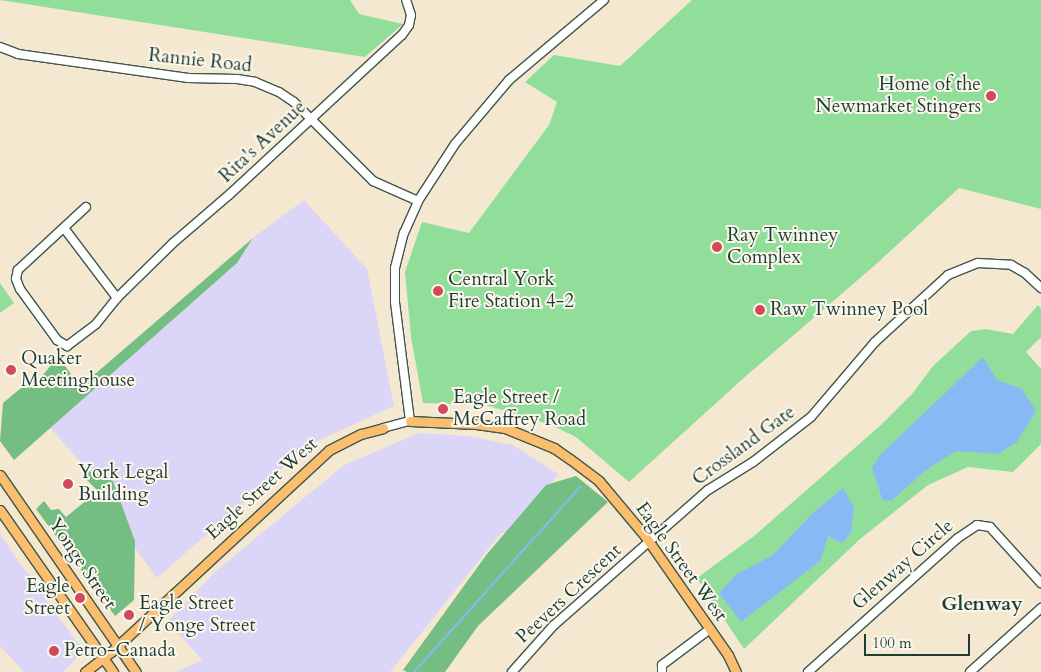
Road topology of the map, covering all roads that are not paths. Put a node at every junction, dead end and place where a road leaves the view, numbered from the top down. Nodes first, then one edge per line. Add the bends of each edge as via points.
1 (406, 0) edge
2 (604, 0) edge
3 (0, 47) edge
4 (312, 118) junction
5 (418, 201) junction
6 (86, 207) dead end
7 (64, 228) junction
8 (1041, 288) edge
9 (117, 298) junction
10 (410, 422) junction
11 (383, 428) joint
12 (0, 475) edge
13 (0, 510) edge
14 (649, 541) junction
15 (1041, 583) edge
16 (1041, 608) edge
17 (710, 629) junction
18 (118, 645) junction
19 (103, 658) junction
20 (521, 669) edge
21 (85, 672) edge
22 (112, 672) edge
23 (136, 672) edge
24 (512, 672) edge
25 (662, 672) edge
26 (736, 672) edge
27 (808, 672) edge
28 (970, 672) edge

1 - 4 street, Rita's Avenue via 411,15 402,35
2 - 5 street via 509,80 455,144
3 - 4 street, Rannie Road via 18,54 188,78 255,82 279,92
4 - 5 street, Rannie Road via 373,182
4 - 9 street, Rita's Avenue
5 - 10 street via 404,233 395,268 395,302
6 - 7 street
7 - 9 street
7 - 9 street, Rita's Avenue via 18,270 16,278 57,340 67,346 78,340
8 - 14 street, Crossland Gate via 1011,265 978,262 948,276 875,342 811,417 753,462 708,490
10 - 11 street, Eagle Street West
10 - 14 main road, Eagle Street West via 505,428 554,448 599,481
11 - 18 main road, Eagle Street West via 361,434 329,450
12 - 18 main road, Yonge Street
13 - 19 main road, Yonge Street
14 - 17 main road, Eagle Street West
14 - 20 street, Peevers Crescent via 553,626
15 - 27 street, Glenway Circle via 990,527 976,525
16 - 28 street
17 - 25 street via 662,665
17 - 26 main road, Eagle Street West
18 - 19 main road
18 - 23 main road, Yonge Street
19 - 21 main road
19 - 22 main road, Yonge Street
20 - 24 street, Peevers Crescent

